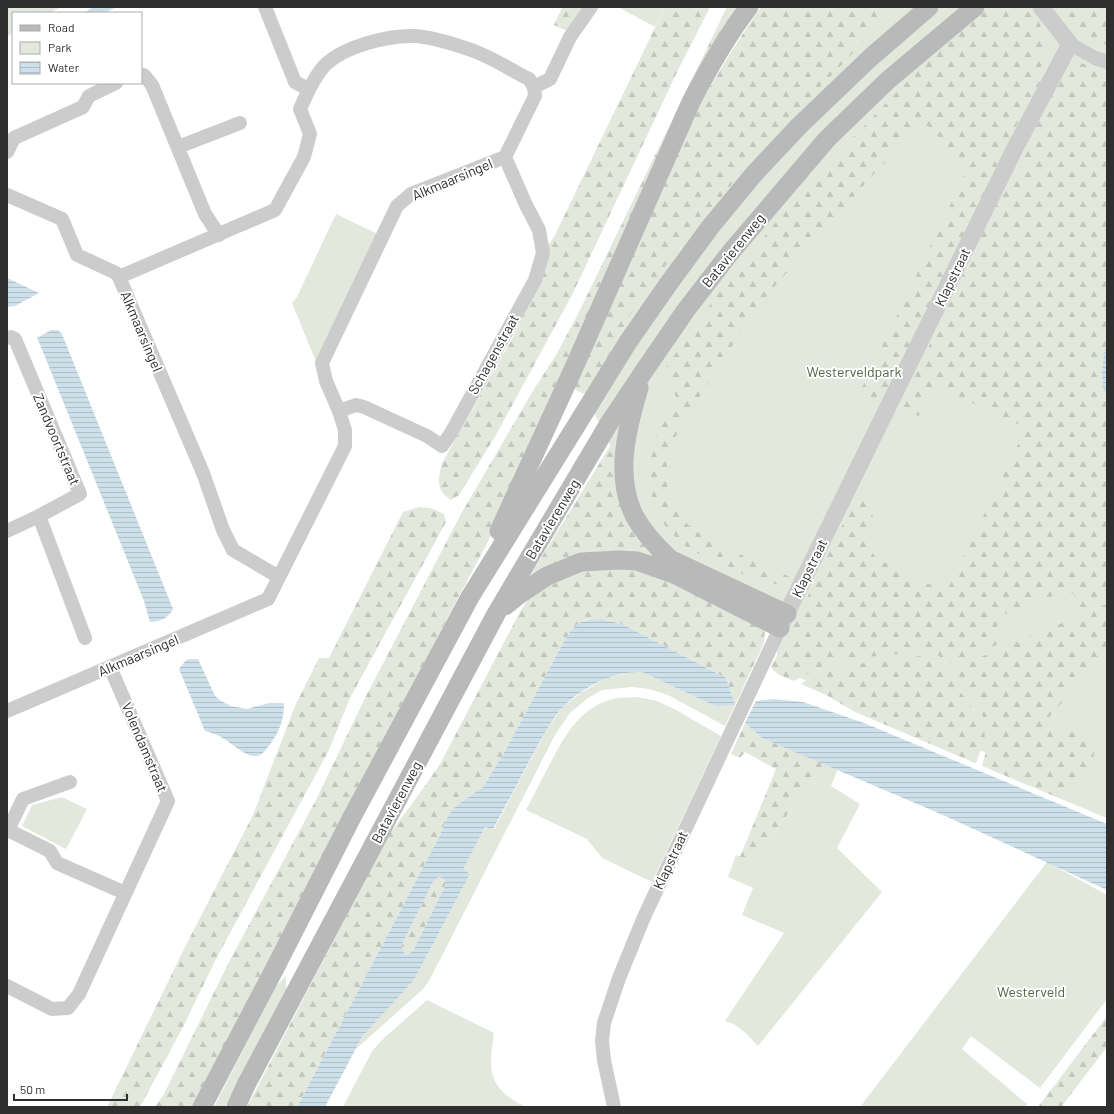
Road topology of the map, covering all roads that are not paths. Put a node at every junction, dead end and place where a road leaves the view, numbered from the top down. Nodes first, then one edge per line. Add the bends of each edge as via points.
1 (265, 7) edge
2 (591, 7) edge
3 (749, 7) edge
4 (929, 7) edge
5 (975, 7) edge
6 (1041, 7) edge
7 (1070, 44) junction
8 (1107, 62) edge
9 (142, 76) edge
10 (114, 84) edge
11 (534, 87) junction
12 (308, 89) junction
13 (240, 123) dead end
14 (178, 147) junction
15 (7, 152) edge
16 (505, 157) junction
17 (7, 195) edge
18 (219, 235) junction
19 (118, 277) junction
20 (7, 338) edge
21 (644, 371) junction
22 (339, 411) junction
23 (39, 516) junction
24 (7, 531) edge
25 (495, 558) junction
26 (279, 577) junction
27 (496, 614) junction
28 (783, 621) junction
29 (85, 638) dead end
30 (110, 667) junction
31 (7, 711) edge
32 (70, 782) dead end
33 (125, 893) junction
34 (7, 986) edge
35 (202, 1107) edge
36 (236, 1107) edge
37 (614, 1107) edge

1 - 12 street via 295,82
2 - 11 street via 570,37 550,79
3 - 25 main road via 708,69 691,102 496,538
4 - 25 main road, Batavierenweg via 870,58 799,126 754,174 711,226 628,342
5 - 21 main road, Batavierenweg via 887,81 827,139 730,253
6 - 7 street
7 - 8 street
7 - 28 street, Klapstraat via 1016,146
9 - 14 street via 152,85
10 - 15 street via 89,96 83,108 14,138
11 - 12 street, Alkmaarsingel via 528,79 476,52 446,42 415,36 380,40 348,50 326,65
11 - 16 street, Alkmaarsingel via 535,96
12 - 18 street, Alkmaarsingel via 300,109 310,134 304,157 275,210
13 - 14 street
14 - 18 street via 205,214
16 - 22 street, Alkmaarsingel via 411,194 398,206 322,363 326,381
16 - 22 street, Schagenstraat via 539,230 543,253 535,280 447,439 442,446 427,436 364,407 356,405
17 - 19 street via 62,219 77,255
18 - 19 street, Alkmaarsingel
19 - 26 street, Alkmaarsingel via 203,473 223,530 233,550
20 - 23 street, Zandvoortstraat via 15,339 80,494
21 - 27 main road, Batavierenweg via 608,425
21 - 28 main road via 633,408 624,461 627,494 635,516 670,559
22 - 26 street, Alkmaarsingel via 345,430 345,446
23 - 24 street
23 - 29 street
25 - 35 main road, Batavierenweg via 470,597 356,810
26 - 30 street, Alkmaarsingel via 268,599
27 - 28 main road via 520,594 547,576 565,568 581,562 631,560 658,567
27 - 36 main road, Batavierenweg
28 - 37 street, Klapstraat via 644,917 619,978 604,1023 602,1041
30 - 31 street, Alkmaarsingel
30 - 33 street, Volendamstraat via 168,801
32 - 33 street via 23,799 8,830 50,851 57,863
33 - 34 street, Volendamstraat via 79,994 68,1008 52,1008

